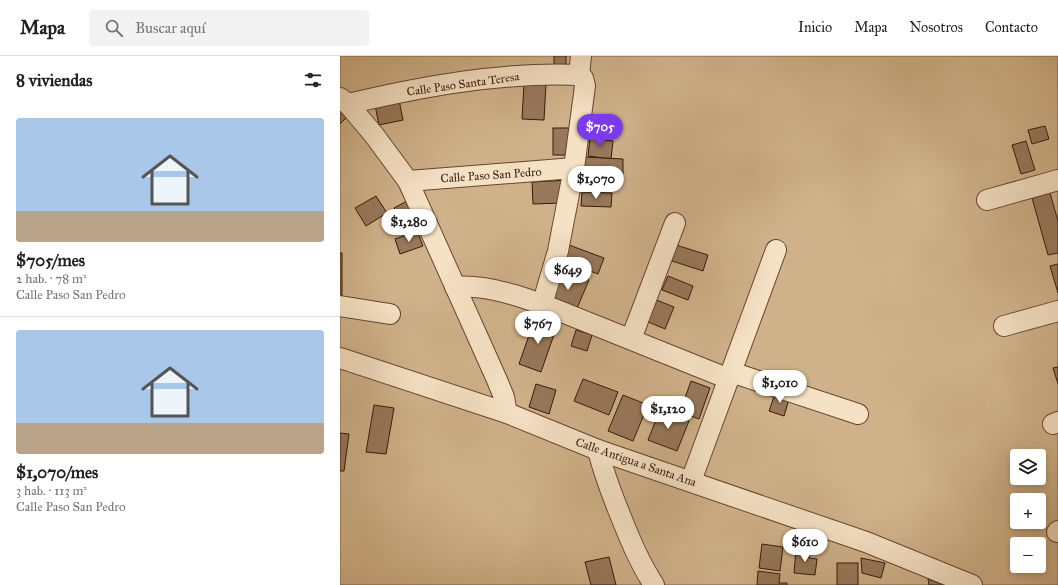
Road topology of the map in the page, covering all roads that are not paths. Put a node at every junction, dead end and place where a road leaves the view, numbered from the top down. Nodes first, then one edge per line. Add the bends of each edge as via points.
1 (580, 65) edge
2 (344, 101) edge
3 (574, 168) junction
4 (1058, 180) edge
5 (408, 181) junction
6 (987, 200) dead end
7 (675, 223) dead end
8 (776, 250) dead end
9 (455, 287) junction
10 (542, 305) junction
11 (340, 306) edge
12 (1058, 311) edge
13 (390, 314) dead end
14 (1004, 326) dead end
15 (631, 340) junction
16 (340, 358) edge
17 (730, 375) junction
18 (508, 413) junction
19 (858, 414) dead end
20 (598, 450) junction
21 (691, 481) junction
22 (654, 585) edge
23 (972, 585) edge

1 - 2 street, Calle Paso Santa Teresa
1 - 3 street via 585,86
2 - 5 street via 374,135
3 - 5 street, Calle Paso San Pedro
3 - 10 street via 558,251
4 - 6 street
5 - 9 street
7 - 15 street
8 - 17 street
9 - 10 street via 488,288
9 - 18 street via 497,380
10 - 15 street
11 - 13 street
12 - 14 street
15 - 17 street
16 - 18 street, Calle Antigua a Santa Ana
17 - 19 street
17 - 21 street
18 - 20 street, Calle Antigua a Santa Ana
20 - 21 street, Calle Antigua a Santa Ana
20 - 22 street via 631,541
21 - 23 street, Calle Antigua a Santa Ana via 866,542

